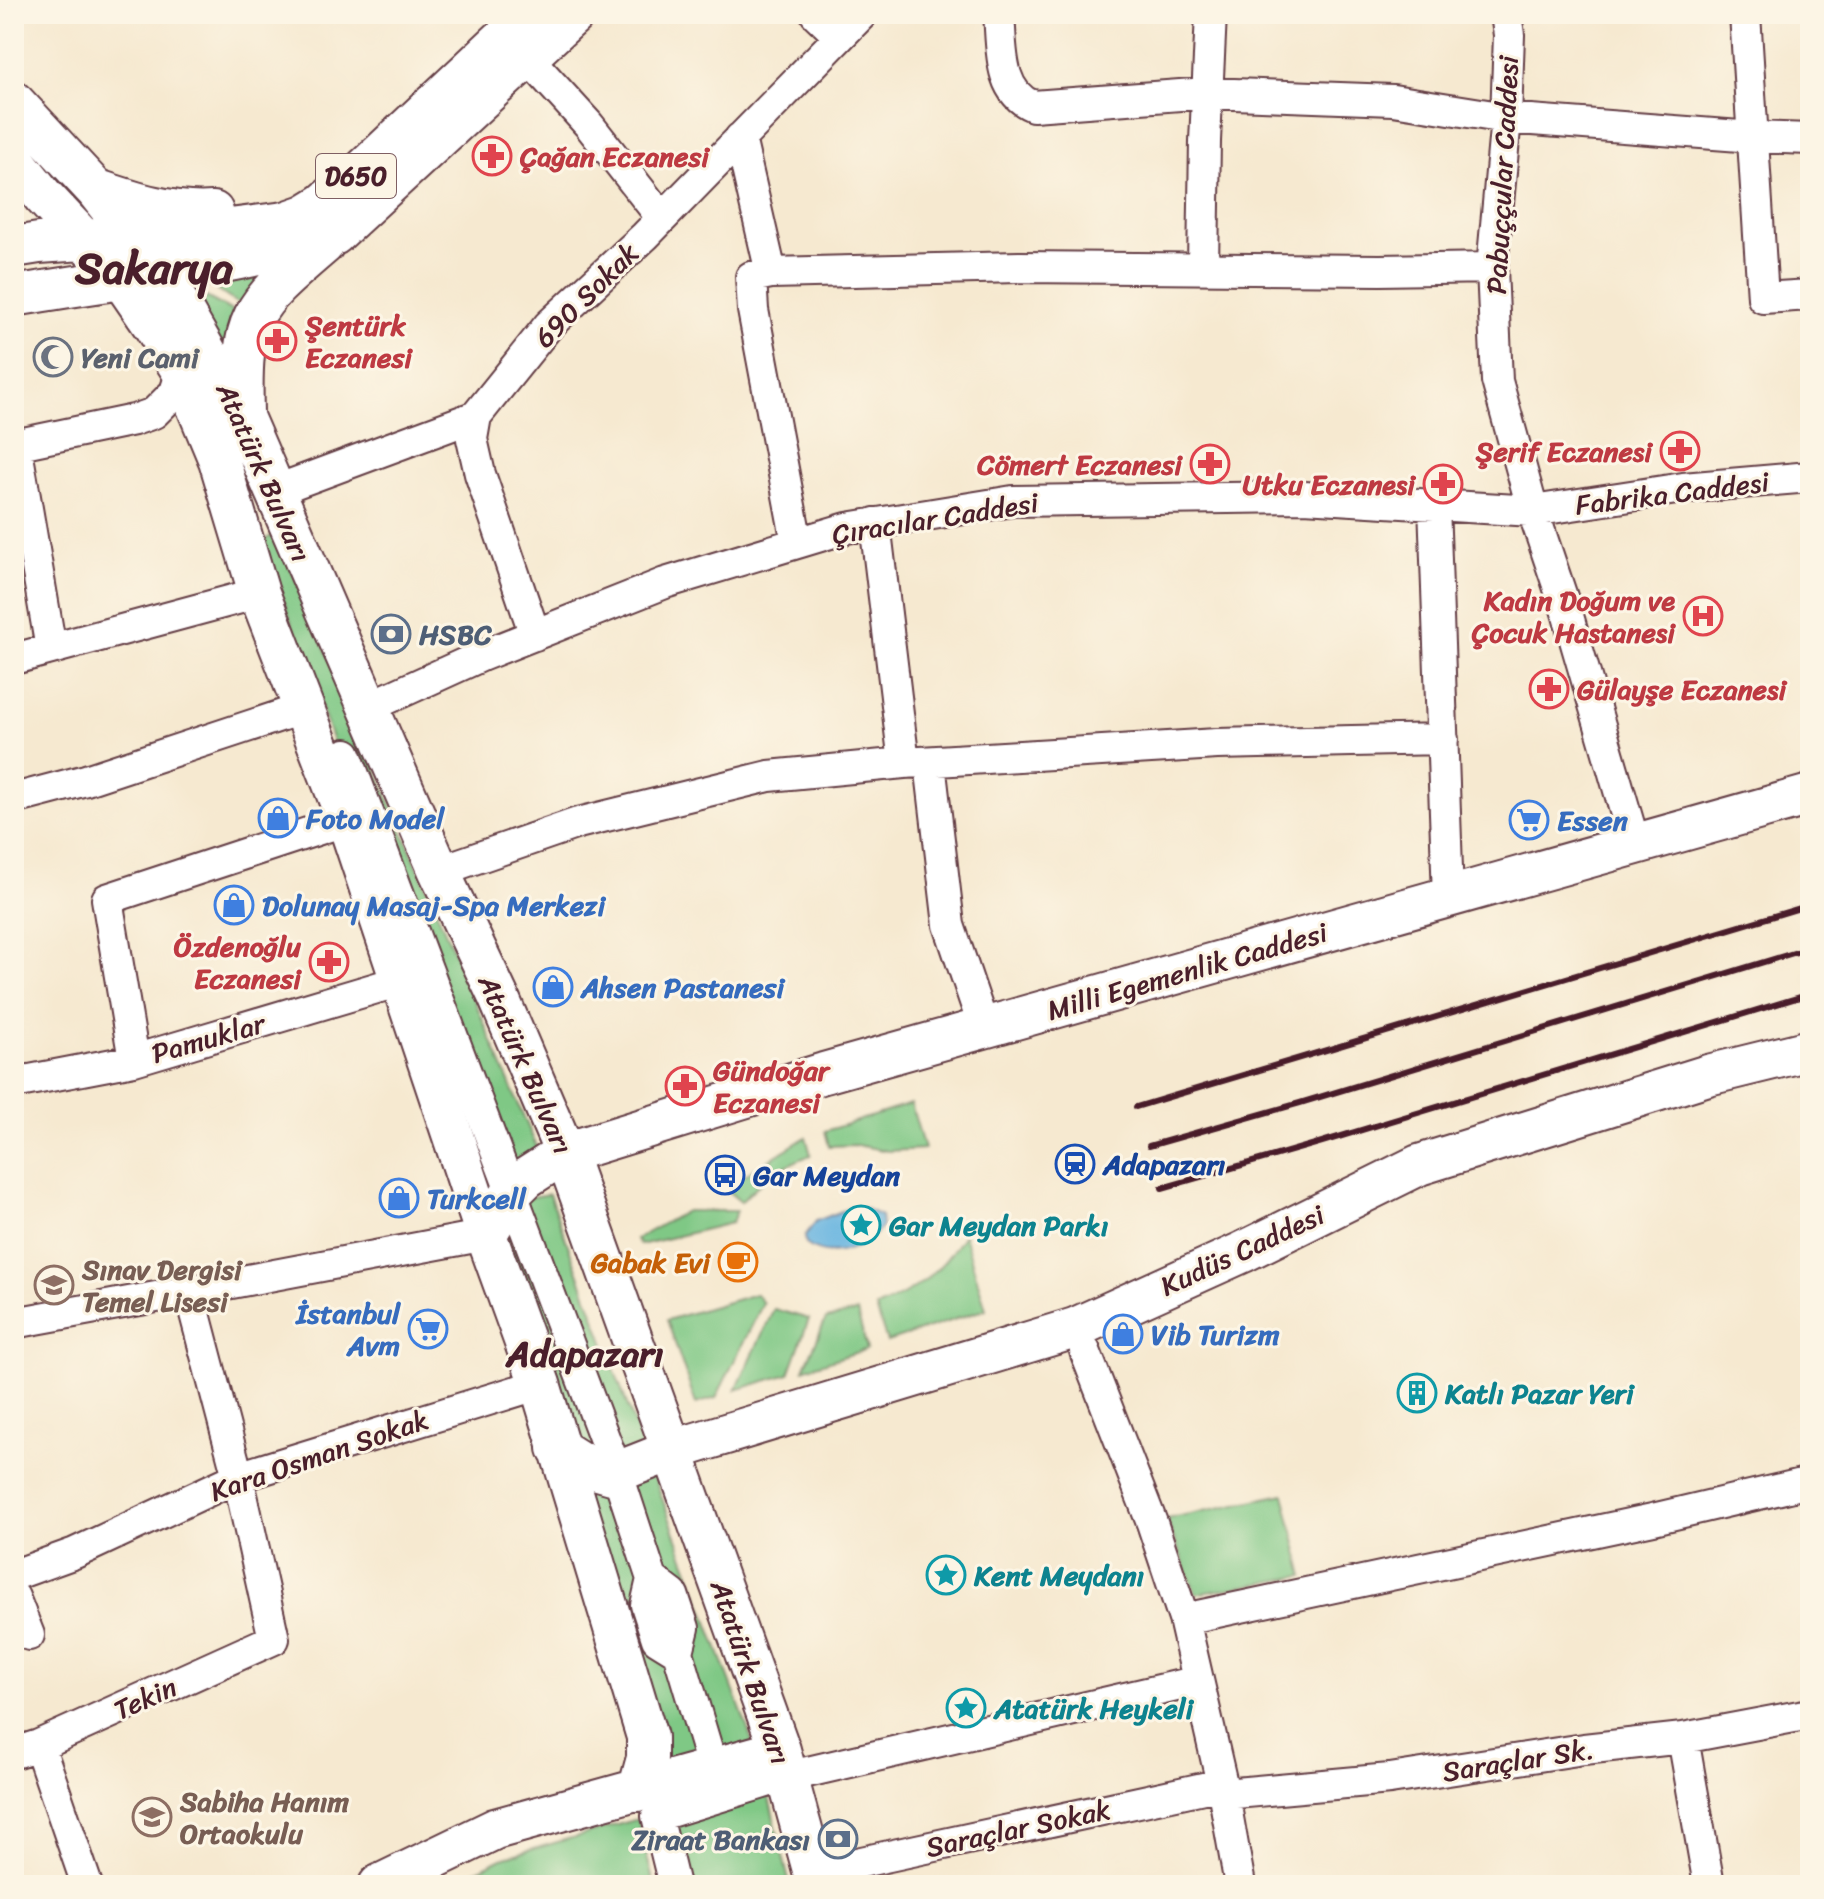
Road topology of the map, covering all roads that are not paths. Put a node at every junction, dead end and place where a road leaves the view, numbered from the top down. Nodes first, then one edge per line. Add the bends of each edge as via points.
1 (529, 14) edge
2 (574, 14) edge
3 (816, 14) edge
4 (862, 14) edge
5 (999, 14) edge
6 (1211, 14) edge
7 (1506, 14) edge
8 (1745, 14) edge
9 (839, 36) junction
10 (528, 58) junction
11 (1207, 93) junction
12 (14, 102) edge
13 (1506, 118) junction
14 (1753, 137) junction
15 (740, 138) junction
16 (1810, 139) edge
17 (14, 160) edge
18 (362, 171) junction
19 (95, 189) junction
20 (662, 218) junction
21 (334, 235) junction
22 (134, 237) junction
23 (84, 240) junction
24 (14, 247) edge
25 (1203, 267) junction
26 (1492, 268) junction
27 (161, 273) junction
28 (771, 273) junction
29 (1810, 295) edge
30 (14, 296) edge
31 (133, 296) junction
32 (182, 371) junction
33 (476, 416) junction
34 (243, 417) junction
35 (15, 445) edge
36 (1810, 477) edge
37 (274, 491) junction
38 (1434, 504) junction
39 (1533, 511) junction
40 (875, 523) junction
41 (797, 543) junction
42 (259, 593) junction
43 (535, 635) junction
44 (51, 649) junction
45 (14, 659) edge
46 (304, 708) junction
47 (376, 723) junction
48 (1443, 739) junction
49 (335, 758) junction
50 (917, 763) junction
51 (1810, 795) edge
52 (14, 799) edge
53 (347, 820) junction
54 (1635, 845) junction
55 (439, 871) junction
56 (1448, 897) junction
57 (400, 981) junction
58 (984, 1028) junction
59 (1810, 1050) edge
60 (134, 1060) junction
61 (14, 1083) edge
62 (565, 1153) junction
63 (512, 1192) junction
64 (486, 1235) junction
65 (189, 1291) junction
66 (14, 1323) edge
67 (1085, 1351) dead end
68 (540, 1384) junction
69 (558, 1448) junction
70 (673, 1450) junction
71 (617, 1472) junction
72 (238, 1477) junction
73 (1810, 1482) edge
74 (14, 1575) edge
75 (14, 1597) edge
76 (1184, 1619) junction
77 (29, 1635) dead end
78 (1198, 1681) junction
79 (1810, 1714) edge
80 (1683, 1738) junction
81 (27, 1749) edge
82 (784, 1764) junction
83 (713, 1769) junction
84 (647, 1788) junction
85 (1223, 1789) junction
86 (816, 1880) edge
87 (87, 1885) edge
88 (379, 1885) edge
89 (674, 1885) edge
90 (1240, 1885) edge
91 (1709, 1885) edge

1 - 18 main road, D650
2 - 10 main road
3 - 9 street
4 - 9 street, 690 Sokak
5 - 11 street via 1004,74 1019,100 1033,106
6 - 11 street
7 - 13 street, Pabuççular Caddesi
8 - 14 street
9 - 15 street, 690 Sokak
10 - 20 street
10 - 21 main road
11 - 13 street via 1393,100
11 - 25 street
12 - 19 main road, Atatürk Bulvarı
13 - 14 street
13 - 26 street, Pabuççular Caddesi
14 - 16 street
14 - 29 street via 1763,298
15 - 20 street, 690 Sokak
15 - 28 street
17 - 23 main road, Atatürk Bulvarı
18 - 19 main road via 318,191 218,212 175,210
18 - 22 main road, D650 via 323,204 285,222
19 - 22 main road, Atatürk Bulvarı
20 - 33 street, 690 Sokak via 549,325
21 - 27 main road via 289,249
21 - 34 main road via 268,292 251,316 242,374
22 - 23 main road
22 - 27 main road, Atatürk Bulvarı
23 - 24 main road
23 - 31 main road, Atatürk Bulvarı
25 - 26 street
25 - 28 street
26 - 39 street, Pabuççular Caddesi via 1497,381
27 - 31 main road
27 - 34 main road, Atatürk Bulvarı
28 - 41 street via 751,277 753,310
30 - 31 main road via 75,285
31 - 32 main road, Atatürk Bulvarı
32 - 35 street via 175,392 154,413
32 - 42 main road, Atatürk Bulvarı via 219,460
33 - 37 street
33 - 43 street via 472,439 480,474
34 - 37 main road, Atatürk Bulvarı
35 - 44 street
36 - 39 street, Fabrika Caddesi via 1683,488
37 - 47 main road, Atatürk Bulvarı
38 - 39 street, Çıracılar Caddesi
38 - 40 street, Çıracılar Caddesi via 1304,497 1013,501
38 - 48 street
39 - 54 street, Pabuççular Caddesi
40 - 41 street, Çıracılar Caddesi
40 - 50 street
41 - 43 street, Çıracılar Caddesi via 665,583
42 - 44 street
42 - 46 main road, Atatürk Bulvarı
43 - 47 street, Çıracılar Caddesi via 481,656
44 - 45 street
46 - 49 main road, Atatürk Bulvarı
46 - 52 street
47 - 49 street, Çıracılar Caddesi
47 - 55 main road, Atatürk Bulvarı
48 - 50 street via 1217,744
48 - 56 street
49 - 53 main road, Atatürk Bulvarı
49 - 63 street
50 - 55 street via 769,776 578,823
50 - 58 street via 949,925
51 - 54 main road, Milli Egemenlik Caddesi
53 - 57 main road, Atatürk Bulvarı
53 - 60 street via 107,899
54 - 56 main road, Milli Egemenlik Caddesi
55 - 62 main road, Atatürk Bulvarı
56 - 58 main road, Milli Egemenlik Caddesi
57 - 60 street, Pamuklar
57 - 64 main road, Atatürk Bulvarı
58 - 62 main road, Milli Egemenlik Caddesi
59 - 70 main road, Kudüs Caddesi via 1708,1075 1419,1165 1075,1328
60 - 61 street, Pamuklar
62 - 63 main road, Milli Egemenlik Caddesi
62 - 70 main road, Atatürk Bulvarı
63 - 64 main road
63 - 71 street
64 - 65 street
64 - 68 main road, Atatürk Bulvarı
65 - 66 street
65 - 72 street
67 - 76 street
68 - 69 main road, Atatürk Bulvarı
68 - 72 street, Kara Osman Sokak
69 - 71 main road via 588,1467
69 - 84 main road, Atatürk Bulvarı via 647,1737
70 - 71 main road, Kudüs Caddesi
70 - 82 main road, Atatürk Bulvarı
71 - 83 street via 652,1579 673,1595 684,1628 678,1652
72 - 74 street, Kara Osman Sokak via 75,1553
72 - 81 street, Tekin via 274,1639
73 - 76 street
75 - 77 street
76 - 78 street
78 - 82 street
78 - 85 street
79 - 80 street, Saraçlar Sk.
80 - 85 street, Saraçlar Sk. via 1360,1783
80 - 91 street
81 - 87 street
82 - 83 main road
82 - 86 main road, Atatürk Bulvarı
82 - 89 street via 768,1782 657,1816
83 - 84 main road
84 - 88 main road via 495,1829
85 - 86 street, Saraçlar Sokak via 829,1869
85 - 90 street

